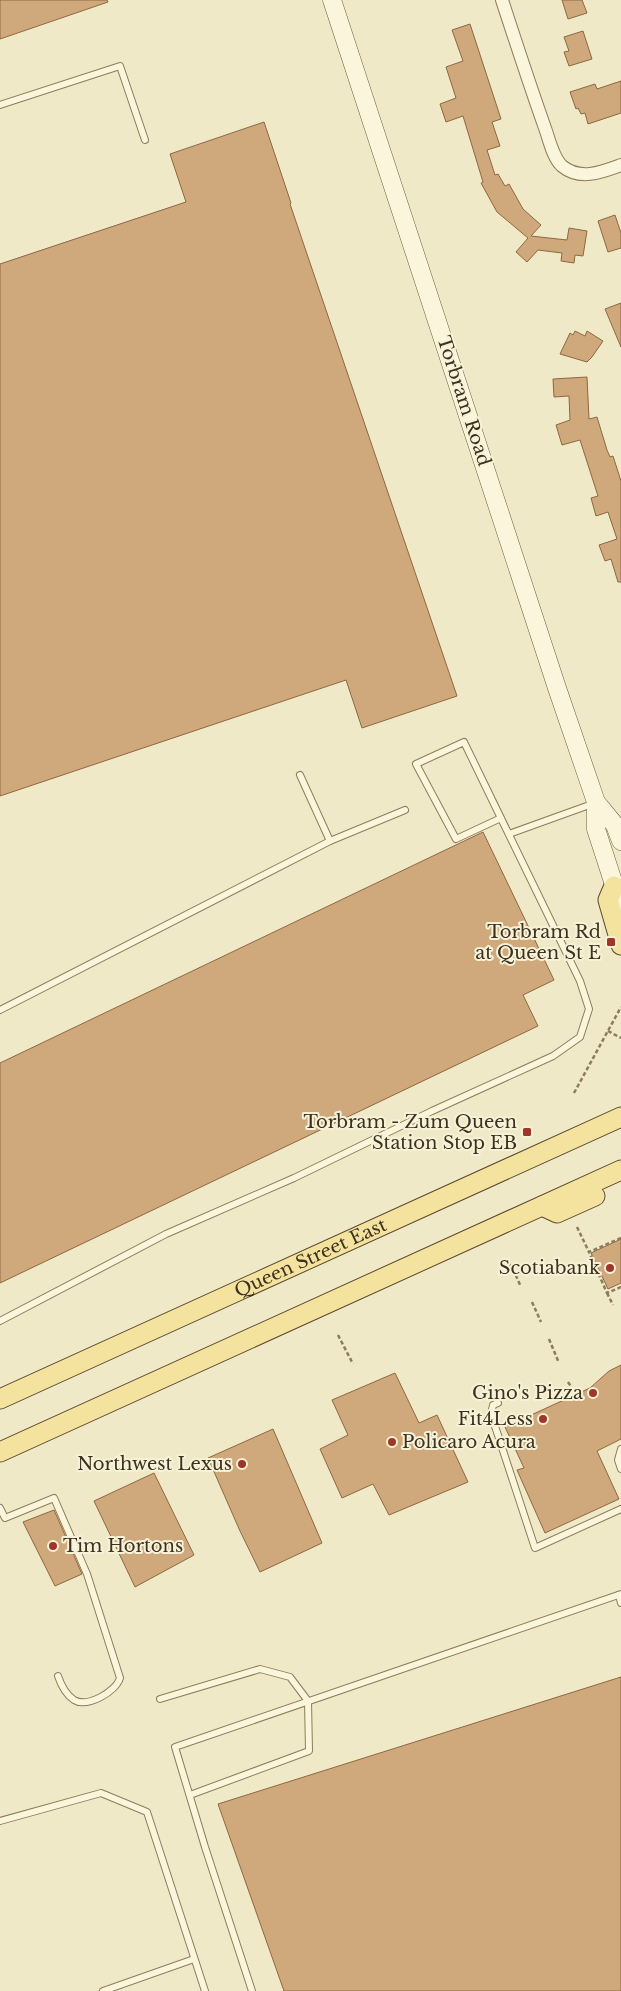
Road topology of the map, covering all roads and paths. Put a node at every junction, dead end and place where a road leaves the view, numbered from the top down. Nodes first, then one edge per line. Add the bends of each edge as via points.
1 (332, 0) edge
2 (502, 0) edge
3 (0, 105) edge
4 (145, 140) dead end
5 (621, 165) edge
6 (300, 775) dead end
7 (596, 802) junction
8 (405, 810) dead end
9 (501, 818) junction
10 (509, 834) junction
11 (330, 841) junction
12 (621, 841) edge
13 (614, 886) junction
14 (621, 906) edge
15 (621, 945) edge
16 (621, 1007) edge
17 (0, 1010) edge
18 (608, 1032) junction
19 (621, 1038) edge
20 (574, 1093) dead end
21 (621, 1109) edge
22 (621, 1117) edge
23 (553, 1148) junction
24 (621, 1170) edge
25 (621, 1184) edge
26 (542, 1206) junction
27 (577, 1227) dead end
28 (621, 1238) edge
29 (589, 1252) junction
30 (505, 1259) dead end
31 (521, 1287) dead end
32 (621, 1287) edge
33 (607, 1293) junction
34 (532, 1302) dead end
35 (614, 1305) dead end
36 (0, 1321) edge
37 (541, 1322) dead end
38 (338, 1335) dead end
39 (549, 1339) dead end
40 (560, 1363) dead end
41 (353, 1364) dead end
42 (568, 1382) dead end
43 (572, 1388) dead end
44 (0, 1399) edge
45 (498, 1403) dead end
46 (621, 1449) edge
47 (0, 1452) edge
48 (621, 1469) edge
49 (0, 1508) edge
50 (621, 1509) edge
51 (620, 1594) edge
52 (621, 1603) edge
53 (58, 1676) dead end
54 (160, 1699) dead end
55 (308, 1701) junction
56 (190, 1795) junction
57 (0, 1821) edge
58 (194, 1959) junction
59 (103, 1991) edge
60 (205, 1991) edge
61 (252, 1991) edge

1 - 7 main road, Torbram Road
2 - 5 street via 554,154 562,166 576,173 594,174
3 - 4 lane via 120,66
6 - 11 lane
7 - 10 lane
7 - 12 main road, Torbram Road via 615,825
7 - 13 main road, Torbram Road via 596,829
8 - 11 lane
9 - 9 lane via 464,742 416,764 456,839
9 - 10 lane
10 - 36 lane via 580,981 589,1009 580,1037 553,1056 294,1178 166,1234
11 - 17 lane
13 - 14 main road, Torbram Road
13 - 15 main road via 608,900
16 - 18 path
18 - 19 path
18 - 20 path
21 - 23 main road via 564,1138
22 - 23 main road, Queen Street East
23 - 44 main road, Queen Street East
24 - 26 main road
25 - 26 main road via 558,1213
26 - 47 main road
27 - 29 path
28 - 29 path
29 - 33 path
30 - 31 path
32 - 33 path
33 - 35 path
34 - 37 path
38 - 41 path
39 - 40 path
42 - 43 path
45 - 50 lane via 491,1414 535,1548
46 - 48 lane via 618,1460
49 - 53 lane via 5,1518 54,1498 87,1574 120,1678 112,1691 82,1703 67,1694
51 - 52 lane
51 - 55 lane
54 - 55 lane via 260,1668 290,1677
55 - 56 lane via 309,1751
55 - 56 lane via 175,1747
56 - 61 lane
57 - 58 lane via 101,1792 147,1812
58 - 59 lane
58 - 60 lane

